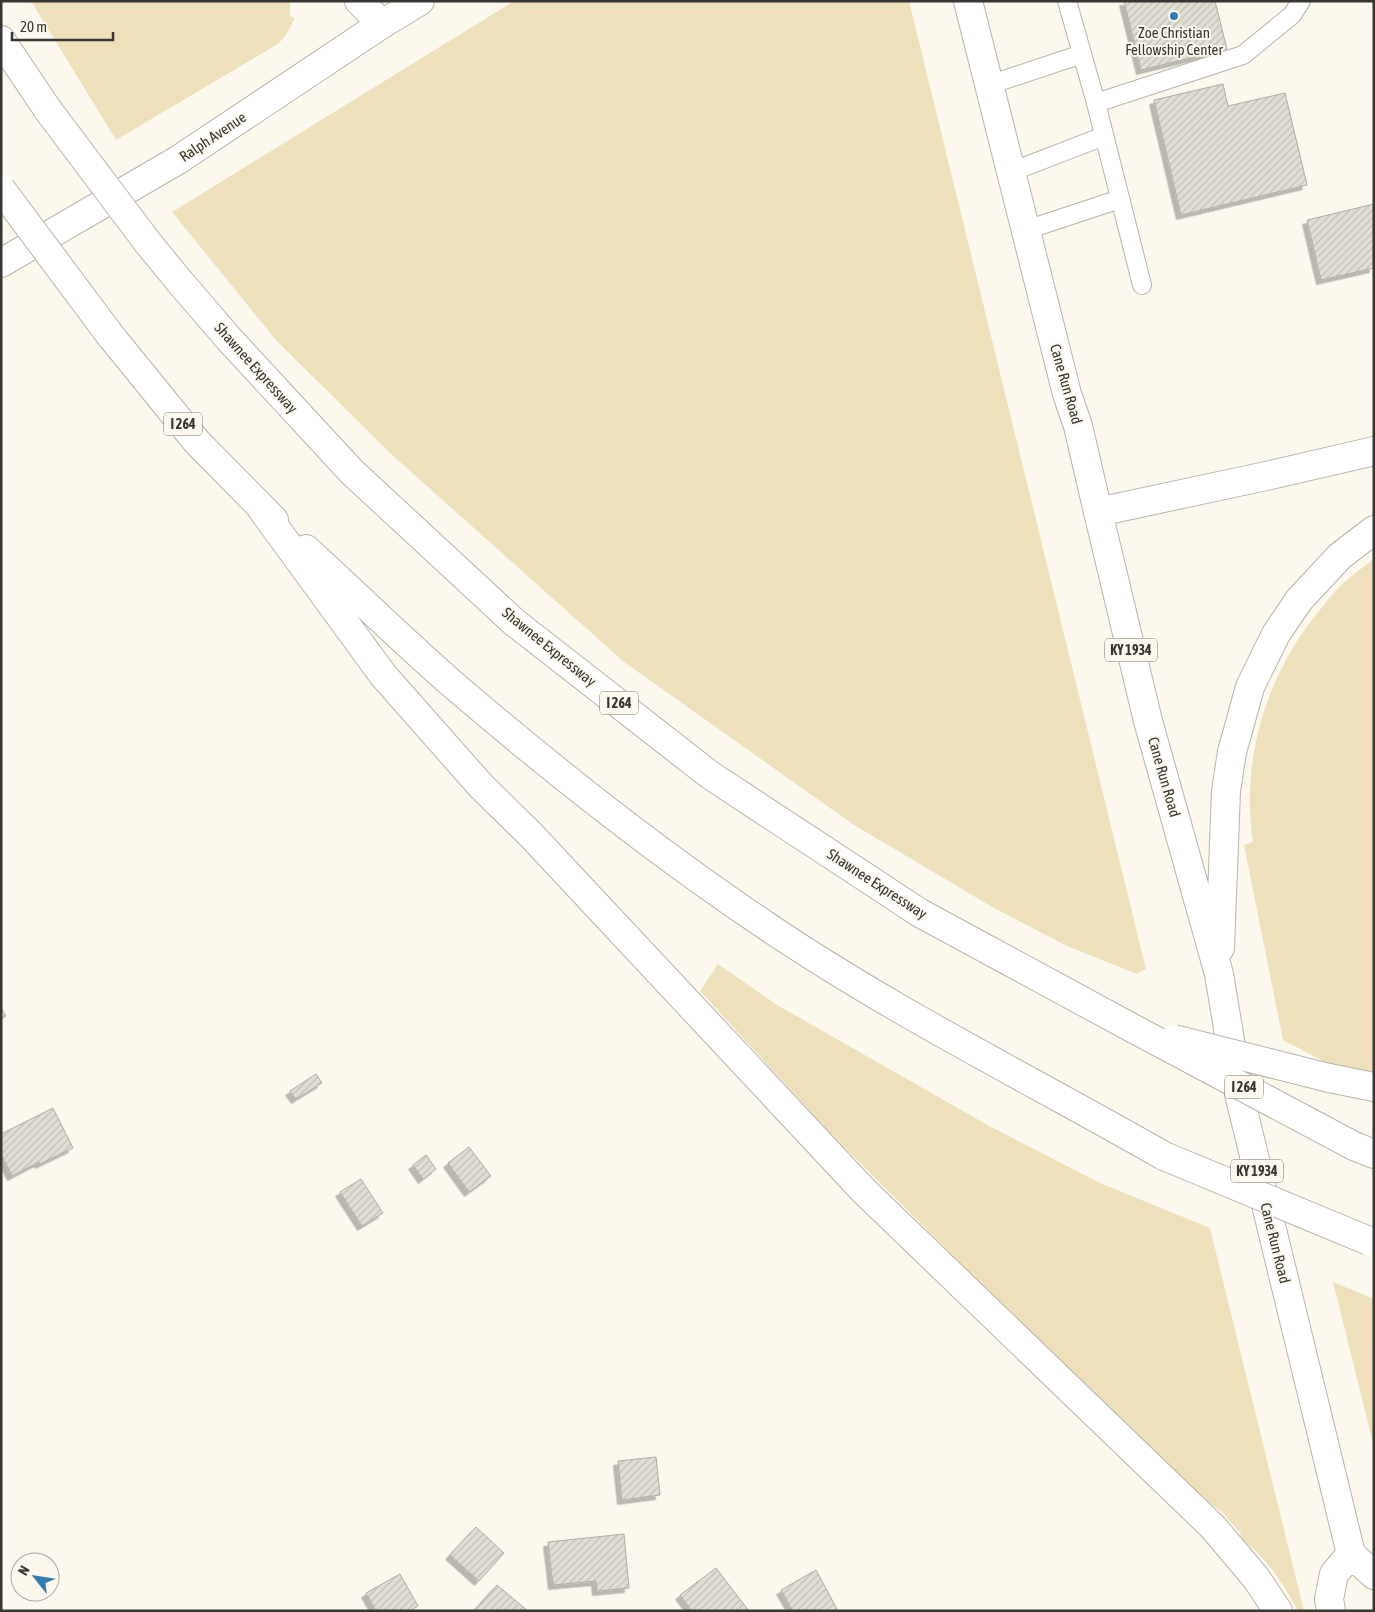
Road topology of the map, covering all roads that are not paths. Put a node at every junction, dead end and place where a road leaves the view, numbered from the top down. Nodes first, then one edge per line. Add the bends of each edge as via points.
1 (360, 1) edge
2 (420, 1) edge
3 (968, 1) edge
4 (1067, 1) edge
5 (1301, 1) edge
6 (382, 24) junction
7 (1, 40) edge
8 (1082, 54) junction
9 (989, 84) junction
10 (1096, 103) junction
11 (1104, 136) junction
12 (1011, 172) junction
13 (1, 189) edge
14 (1120, 199) junction
15 (1026, 230) junction
16 (1, 263) edge
17 (1142, 285) dead end
18 (1374, 451) edge
19 (261, 508) junction
20 (1098, 512) junction
21 (1374, 530) edge
22 (1219, 974) junction
23 (1134, 1029) junction
24 (1374, 1087) edge
25 (1364, 1150) edge
26 (1372, 1241) edge
27 (1362, 1555) edge
28 (1374, 1575) edge
29 (1278, 1611) edge
30 (1331, 1611) edge

1 - 6 main road
2 - 6 main road, Ralph Avenue
3 - 9 main road, Cane Run Road / KY 1934
4 - 8 lane
5 - 10 lane via 1292,14 1243,55
6 - 16 main road, Ralph Avenue via 178,160
7 - 23 main road, Shawnee Expressway / I 264, bridge via 48,110 148,243 229,339 352,472 514,622 710,775 920,913
8 - 9 lane
8 - 10 lane
9 - 12 main road, Cane Run Road / KY 1934
10 - 11 lane
11 - 12 lane
11 - 14 lane
12 - 15 main road, Cane Run Road / KY 1934
13 - 19 main road, I 264, bridge via 110,335 197,442
14 - 15 lane
14 - 17 lane
15 - 20 main road, Cane Run Road / KY 1934
18 - 20 main road
19 - 26 main road, I 264, bridge via 522,743 667,857 765,925 863,989 1164,1156
19 - 29 main road via 383,675 481,786 864,1191 1213,1527 1256,1578
20 - 22 main road, Cane Run Road / KY 1934 via 1148,721
21 - 22 main road via 1340,556 1298,600 1276,634 1250,687 1232,752 1226,791
22 - 27 main road, Cane Run Road / KY 1934 via 1239,1094
23 - 24 main road, bridge
23 - 25 main road, Shawnee Expressway / I 264, bridge
27 - 28 main road
27 - 30 main road via 1334,1574 1329,1599

